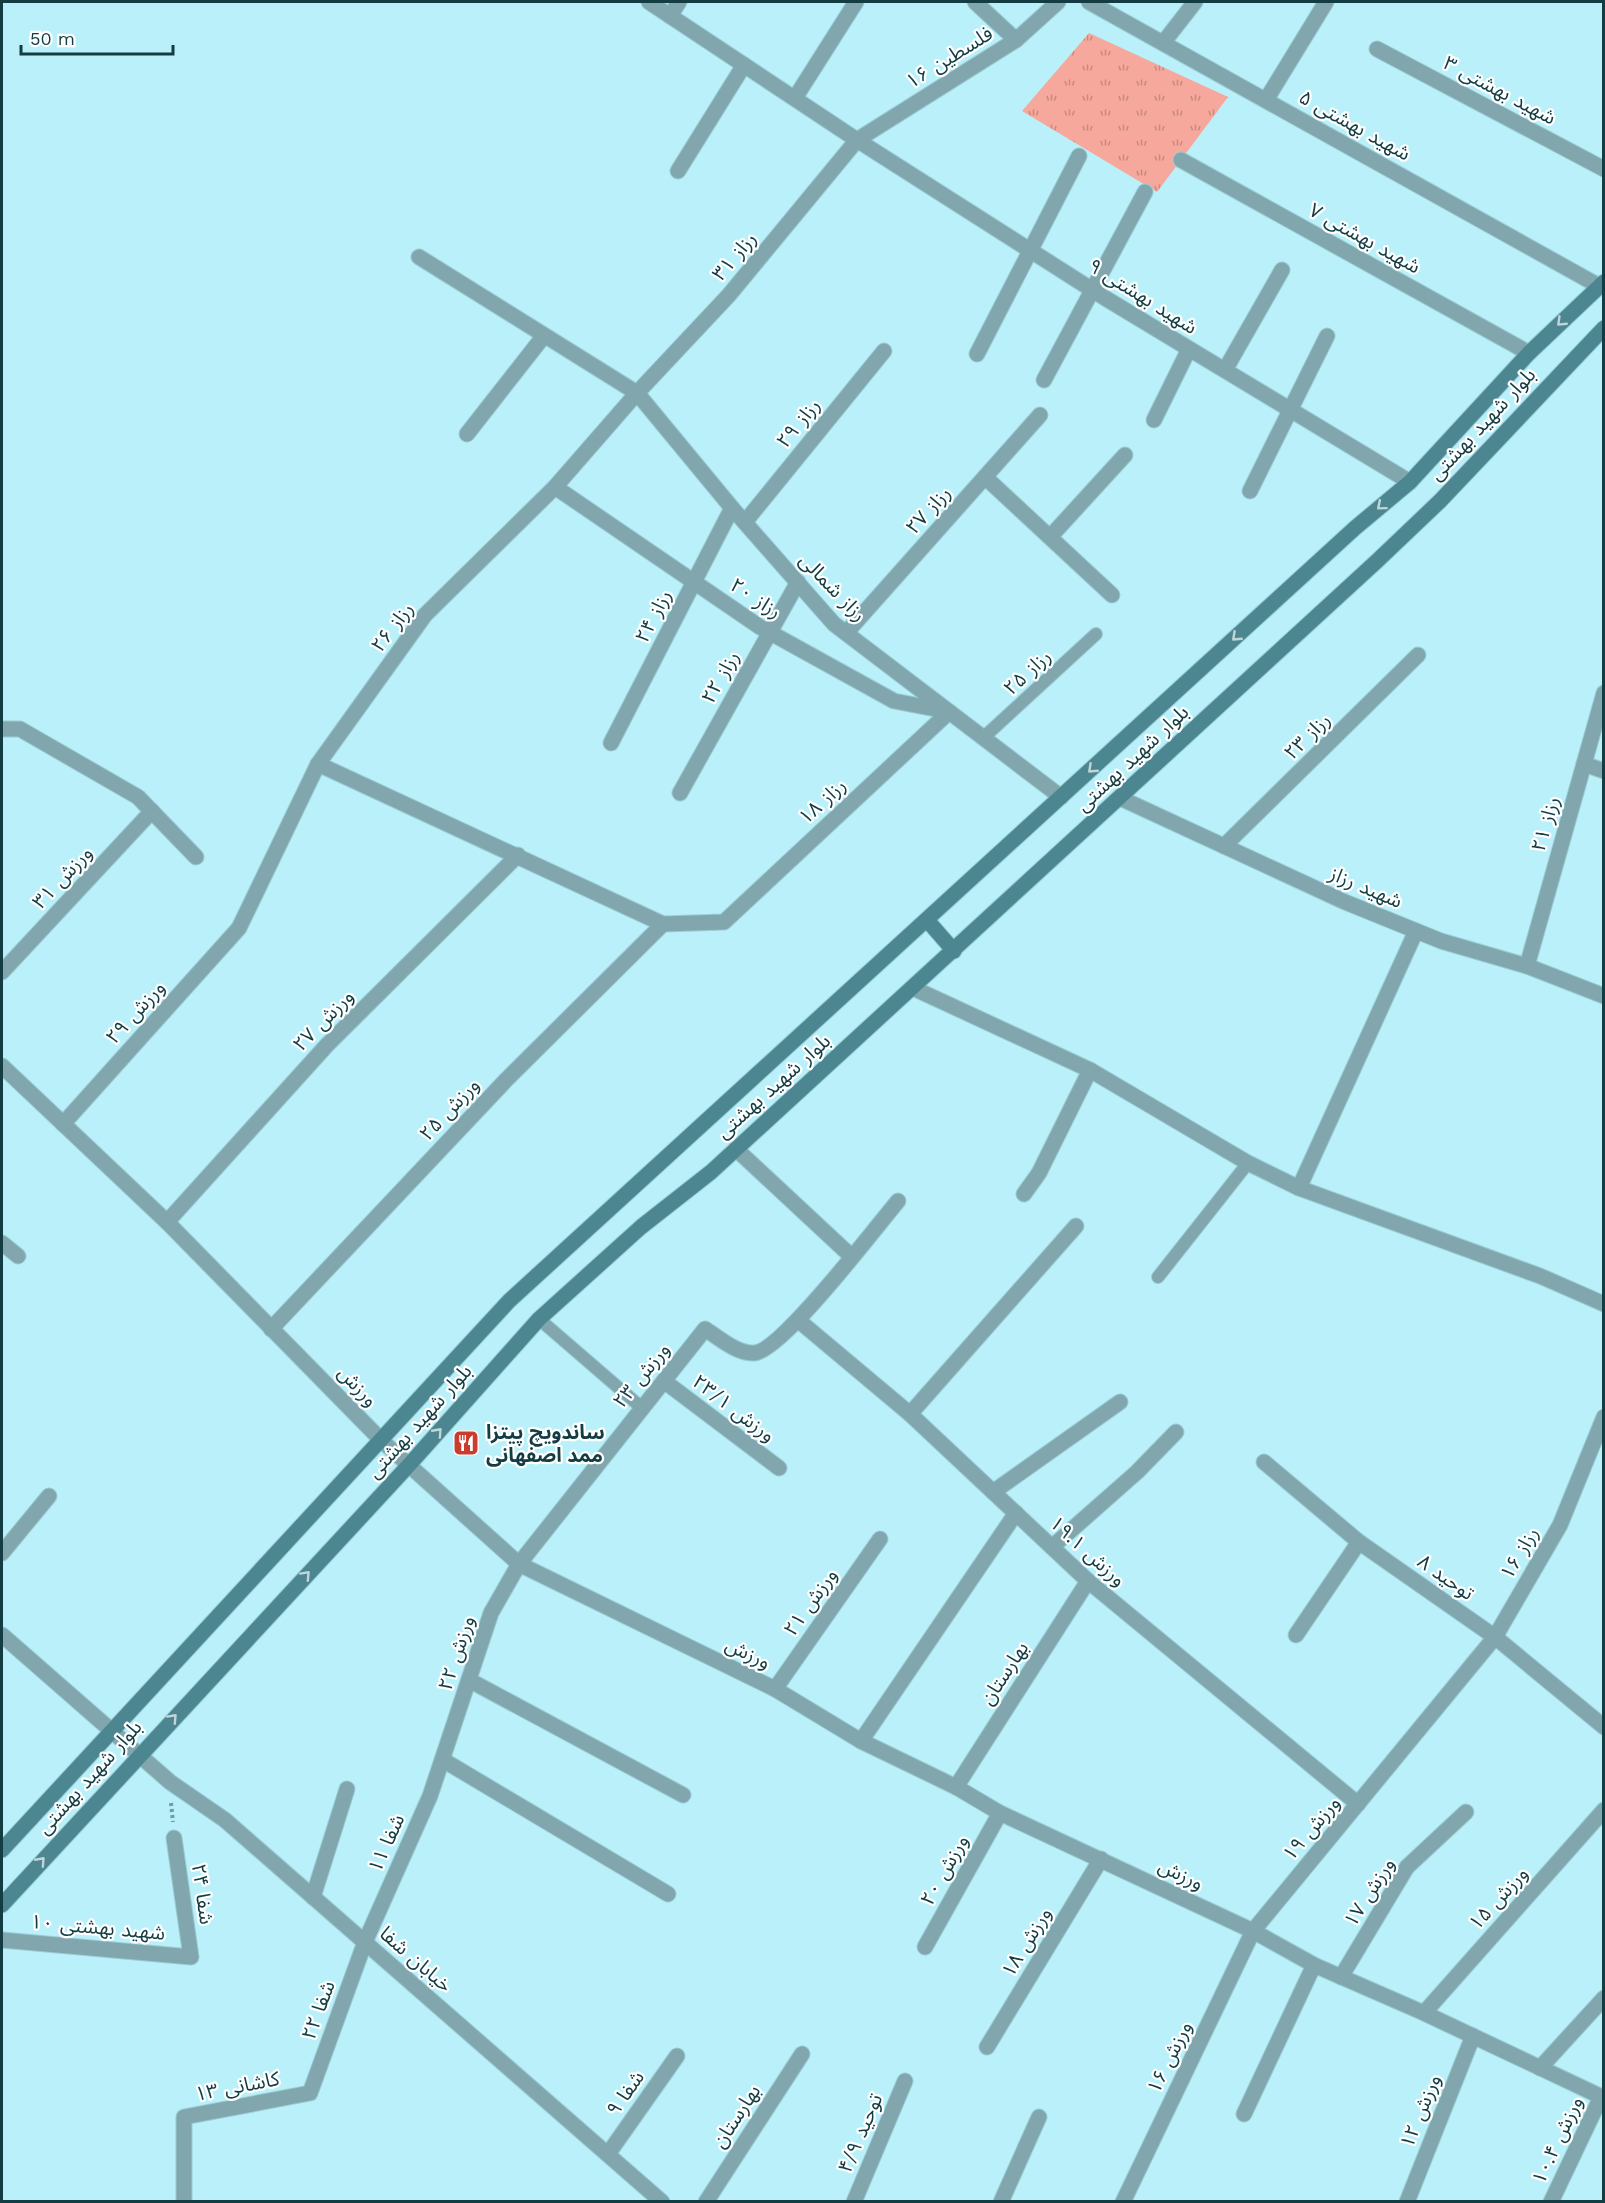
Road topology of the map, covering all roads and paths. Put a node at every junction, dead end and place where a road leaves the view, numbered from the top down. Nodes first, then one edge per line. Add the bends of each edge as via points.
1 (649, 2) edge
2 (679, 2) edge
3 (856, 2) edge
4 (975, 2) edge
5 (1058, 2) edge
6 (1089, 2) edge
7 (1195, 2) edge
8 (1326, 2) edge
9 (670, 16) junction
10 (1017, 40) junction
11 (1163, 43) junction
12 (1377, 49) dead end
13 (744, 65) junction
14 (795, 98) junction
15 (1266, 100) junction
16 (857, 140) junction
17 (1079, 156) dead end
18 (1181, 160) dead end
19 (1604, 169) edge
20 (678, 171) dead end
21 (1145, 192) dead end
22 (1031, 251) junction
23 (419, 257) dead end
24 (1282, 270) dead end
25 (1601, 284) edge
26 (1093, 290) junction
27 (1604, 327) edge
28 (1327, 336) dead end
29 (543, 337) junction
30 (1189, 349) junction
31 (884, 351) dead end
32 (1529, 353) junction
33 (977, 354) dead end
34 (1225, 370) junction
35 (1044, 381) dead end
36 (637, 393) junction
37 (1291, 410) junction
38 (1040, 415) dead end
39 (1154, 420) dead end
40 (467, 434) dead end
41 (1125, 455) dead end
42 (985, 477) junction
43 (1410, 482) junction
44 (555, 488) junction
45 (1250, 491) dead end
46 (732, 508) junction
47 (745, 522) junction
48 (1050, 537) junction
49 (694, 582) junction
50 (798, 582) junction
51 (1112, 595) dead end
52 (769, 632) junction
53 (846, 633) junction
54 (1096, 634) dead end
55 (1418, 655) dead end
56 (1604, 693) edge
57 (949, 712) junction
58 (2, 729) edge
59 (983, 738) junction
60 (611, 743) dead end
61 (318, 764) junction
62 (1584, 764) junction
63 (1604, 771) edge
64 (680, 793) dead end
65 (1061, 797) junction
66 (1120, 798) junction
67 (152, 810) junction
68 (1224, 846) junction
69 (518, 855) junction
70 (196, 857) dead end
71 (927, 920) junction
72 (663, 924) junction
73 (239, 928) joint
74 (1416, 931) junction
75 (954, 951) junction
76 (1527, 966) junction
77 (2, 972) edge
78 (913, 988) junction
79 (1604, 996) edge
80 (2, 1066) edge
81 (1090, 1070) junction
82 (63, 1124) junction
83 (736, 1149) junction
84 (1248, 1163) junction
85 (1299, 1188) junction
86 (1024, 1194) dead end
87 (898, 1201) dead end
88 (167, 1222) junction
89 (1076, 1226) dead end
90 (2, 1244) edge
91 (18, 1256) dead end
92 (852, 1257) junction
93 (1158, 1277) dead end
94 (1604, 1304) edge
95 (539, 1319) junction
96 (798, 1320) junction
97 (271, 1329) junction
98 (664, 1381) junction
99 (1120, 1402) dead end
100 (642, 1408) junction
101 (910, 1414) junction
102 (1604, 1417) edge
103 (1176, 1432) dead end
104 (382, 1441) junction
105 (1264, 1462) dead end
106 (409, 1465) junction
107 (779, 1468) dead end
108 (993, 1491) junction
109 (49, 1496) dead end
110 (1016, 1514) junction
111 (880, 1539) dead end
112 (1359, 1542) junction
113 (1052, 1548) junction
114 (2, 1553) edge
115 (519, 1564) junction
116 (1088, 1581) junction
117 (2, 1635) edge
118 (1296, 1635) dead end
119 (1496, 1637) junction
120 (469, 1680) junction
121 (775, 1689) junction
122 (1604, 1727) edge
123 (111, 1732) junction
124 (861, 1741) junction
125 (1401, 1752) joint
126 (138, 1755) junction
127 (443, 1760) junction
128 (170, 1782) junction
129 (956, 1787) junction
130 (347, 1789) dead end
131 (683, 1795) dead end
132 (1358, 1804) junction
133 (1604, 1810) edge
134 (1466, 1812) dead end
135 (999, 1813) junction
136 (174, 1838) joint
137 (2, 1850) edge
138 (1101, 1859) junction
139 (668, 1894) dead end
140 (313, 1897) junction
141 (2, 1905) edge
142 (1253, 1931) junction
143 (2, 1940) edge
144 (365, 1942) junction
145 (925, 1947) dead end
146 (191, 1957) joint
147 (1314, 1965) junction
148 (1341, 1977) junction
149 (1604, 1998) edge
150 (1424, 2013) junction
151 (1473, 2036) junction
152 (987, 2047) dead end
153 (802, 2054) dead end
154 (677, 2056) dead end
155 (1540, 2068) junction
156 (905, 2081) dead end
157 (310, 2093) joint
158 (1602, 2097) edge
159 (1244, 2114) dead end
160 (1039, 2117) dead end
161 (608, 2154) junction
162 (648, 2190) junction
163 (184, 2202) edge
164 (637, 2202) edge
165 (662, 2202) edge
166 (706, 2202) edge
167 (854, 2202) edge
168 (1001, 2202) edge
169 (1123, 2202) edge
170 (1407, 2202) edge
171 (1551, 2202) edge

1 - 9 street, شهید بهشتی ۹
2 - 9 street
3 - 14 street
4 - 10 street
5 - 10 street, فلسطین ۱۶
6 - 11 street, شهید بهشتی ۵
7 - 11 street
8 - 15 street
9 - 13 street, شهید بهشتی ۹
10 - 16 street, فلسطین ۱۶
11 - 15 street, شهید بهشتی ۵
12 - 19 street, شهید بهشتی ۳
13 - 14 street, شهید بهشتی ۹
13 - 20 street
14 - 16 street, شهید بهشتی ۹
15 - 25 street, شهید بهشتی ۵
16 - 22 street, شهید بهشتی ۹
16 - 36 street, رزاز ۳۱ via 729,295
17 - 22 street
18 - 32 street, شهید بهشتی ۷
21 - 26 street
22 - 26 street, شهید بهشتی ۹
22 - 33 street
23 - 29 street, رزاز شمالی
24 - 34 street
25 -> 32 main road, بلوار شهید بهشتی
26 - 30 street, شهید بهشتی ۹
26 - 35 street
27 - 66 main road, بلوار شهید بهشتی via 1440,501
28 - 37 street
29 - 36 street, رزاز شمالی
29 - 40 street
30 - 34 street, شهید بهشتی ۹
30 - 39 street
31 - 47 street, رزاز ۲۹
32 - 43 main road, بلوار شهید بهشتی
34 - 37 street, شهید بهشتی ۹
36 - 44 street, رزاز ۲۶
36 - 46 street, رزاز شمالی
37 - 43 street, شهید بهشتی ۹
37 - 45 street
38 - 42 street, رزاز ۲۷
41 - 48 street
42 - 48 street
42 - 53 street, رزاز ۲۷
43 -> 65 main road, بلوار شهید بهشتی
44 - 49 street, رزاز ۲۰
44 - 61 street, رزاز ۲۶ via 425,615
46 - 47 street, رزاز شمالی
46 - 49 street, رزاز ۲۴
47 - 50 street, رزاز شمالی
48 - 51 street
49 - 52 street, رزاز ۲۰
49 - 60 street, رزاز ۲۴
50 - 52 street, رزاز ۲۲
50 - 53 street, رزاز شمالی
52 - 57 street, رزاز ۲۰ via 894,701
52 - 64 street, رزاز ۲۲
53 - 57 street, رزاز شمالی
54 - 59 lane, رزاز ۲۵
55 - 68 street, رزاز ۲۳
56 - 62 street, رزاز ۲۱
57 - 59 street, رزاز شمالی
57 - 72 street, رزاز ۱۸ via 724,922
58 - 67 street via 20,729 138,797
59 - 65 street, رزاز شمالی
61 - 69 street
61 - 73 street, رزاز ۲۶
62 - 63 street
62 - 76 street, رزاز ۲۱
65 - 71 main road, بلوار شهید بهشتی
66 - 68 street, شهید رزاز
66 - 75 main road, بلوار شهید بهشتی
67 - 70 street
67 - 77 street, ورزش ۳۱
68 - 74 street, شهید رزاز
69 - 72 street
69 - 88 street, ورزش ۲۷ via 327,1045
71 - 75 main road
71 - 104 main road, بلوار شهید بهشتی via 509,1301
72 - 97 street, ورزش ۲۵ via 506,1080
73 - 82 street, ورزش ۲۹
74 - 76 street, شهید رزاز
74 - 85 street
75 - 78 main road, بلوار شهید بهشتی
76 - 79 street, شهید رزاز
78 - 81 street
78 - 83 main road, بلوار شهید بهشتی
80 - 82 street, ورزش
81 - 84 street
81 - 86 street via 1039,1173
82 - 88 street, ورزش
83 - 92 street
83 - 95 main road, بلوار شهید بهشتی via 640,1227
84 - 85 street
84 - 93 lane
85 - 94 street via 1540,1276
87 - 92 street
88 - 97 street, ورزش
89 - 101 street
90 - 91 street
92 - 96 street
95 - 100 lane
106 -> 95 main road, بلوار شهید بهشتی
96 - 98 street, ورزش ۲۳ via 766,1350 753,1353 705,1329
96 - 101 street, ورزش ۱۹.۱
97 - 104 street, ورزش
98 - 100 street, ورزش ۲۳
98 - 107 street, ورزش ۲۳/۱
99 - 108 street
100 - 115 street, ورزش ۲۳
101 - 108 street, ورزش ۱۹.۱
102 - 119 street, رزاز ۱۶ via 1560,1526
103 - 113 street
104 - 106 street, ورزش
104 - 123 main road, بلوار شهید بهشتی
105 - 112 street, توحید ۸
106 - 115 street, ورزش
126 -> 106 main road, بلوار شهید بهشتی
108 - 110 street, ورزش ۱۹.۱
109 - 114 street
110 - 113 street, ورزش ۱۹.۱
110 - 124 street
111 - 121 street, ورزش ۲۱
112 - 118 street
112 - 119 street, توحید ۸
113 - 116 street, ورزش ۱۹.۱
115 - 120 street, ورزش ۲۲ via 491,1614
115 - 121 street, ورزش
116 - 129 street, بهارستان
116 - 132 street, ورزش ۱۹.۱
117 - 123 street
119 - 122 street, توحید ۸
119 - 125 street, رزاز ۱۶
120 - 127 street, ورزش ۲۲
120 - 131 street
121 - 124 street, ورزش
123 - 126 street, خیابان شفا
123 - 137 main road, بلوار شهید بهشتی
124 - 129 street, ورزش
125 - 132 street, ورزش ۱۹
126 - 128 street, خیابان شفا
141 -> 126 main road, بلوار شهید بهشتی
127 - 139 street
127 - 144 street, شفا ۱۱
128 - 136 path
128 - 140 street, خیابان شفا via 225,1820
129 - 135 street, ورزش
130 - 140 street
132 - 142 street, ورزش ۱۹
133 - 150 street, ورزش ۱۵
134 - 148 street, ورزش ۱۷ via 1407,1867
135 - 138 street, ورزش
135 - 145 street, ورزش ۲۰
136 - 146 street, شفا ۲۴
138 - 142 street, ورزش
138 - 152 street, ورزش ۱۸
140 - 144 street, خیابان شفا
142 - 147 street, ورزش
142 - 169 street, ورزش ۱۶
143 - 146 street, شهید بهشتی ۱۰
144 - 157 street, شفا ۲۲
144 - 161 street, خیابان شفا
147 - 148 street, ورزش
147 - 159 street
148 - 150 street, ورزش
149 - 155 street
150 - 151 street, ورزش
151 - 155 street, ورزش
151 - 170 street, ورزش ۱۲
153 - 166 street, بهارستان
154 - 161 street, شفا ۹
155 - 158 street, ورزش
156 - 167 street, توحید ۴/۹
157 - 163 street, کاشانی ۱۳ via 184,2117
158 - 171 street, ورزش ۱۰.۴
160 - 168 street
161 - 162 street, خیابان شفا
162 - 164 street
162 - 165 street, خیابان شفا

